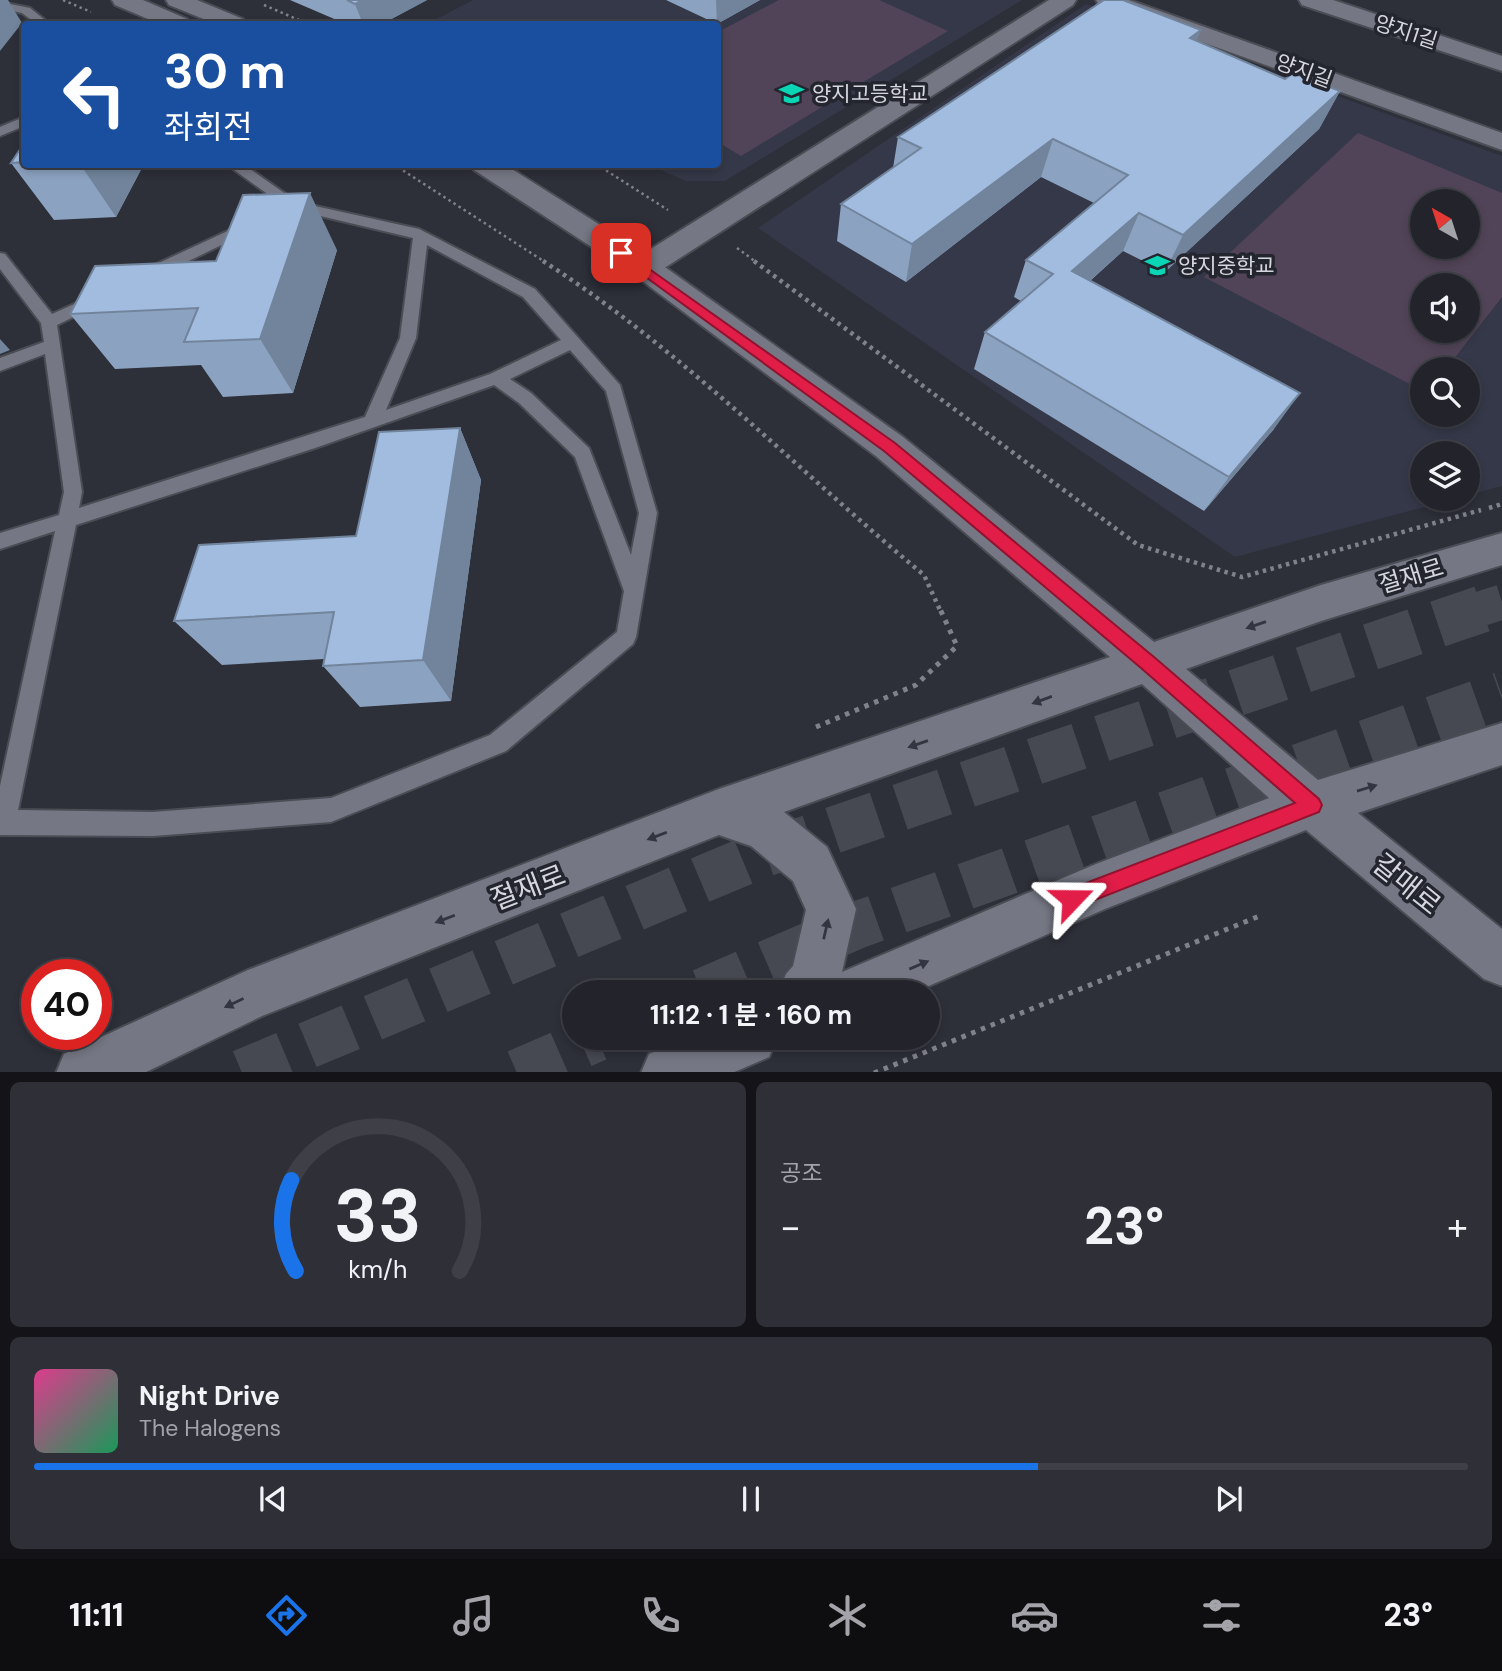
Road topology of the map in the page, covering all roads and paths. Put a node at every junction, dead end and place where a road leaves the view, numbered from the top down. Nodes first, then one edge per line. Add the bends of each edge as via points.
1 (123, 0) edge
2 (177, 0) edge
3 (1065, 0) edge
4 (1107, 0) edge
5 (1310, 0) edge
6 (0, 5) edge
7 (264, 5) dead end
8 (40, 21) edge
9 (172, 21) edge
10 (228, 21) edge
11 (301, 21) edge
12 (1502, 64) edge
13 (21, 122) edge
14 (0, 132) edge
15 (1502, 142) edge
16 (238, 168) edge
17 (490, 168) edge
18 (602, 168) edge
19 (256, 223) edge
20 (703, 230) junction
21 (421, 236) junction
22 (0, 258) edge
23 (644, 267) junction
24 (134, 281) edge
25 (110, 293) edge
26 (49, 322) junction
27 (572, 342) junction
28 (52, 345) junction
29 (0, 365) edge
30 (496, 378) junction
31 (372, 421) junction
32 (1502, 504) edge
33 (67, 519) junction
34 (0, 541) edge
35 (1502, 549) edge
36 (634, 592) junction
37 (1147, 662) junction
38 (1482, 751) edge
39 (1312, 805) junction
40 (719, 812) junction
41 (2, 822) edge
42 (1262, 915) dead end
43 (1502, 961) edge
44 (814, 980) edge
45 (884, 980) edge
46 (722, 1050) edge
47 (85, 1072) edge
48 (670, 1072) edge
49 (876, 1072) edge

1 - 9 street
2 - 10 street
3 - 20 street
4 - 15 street, 양지길
5 - 12 street, 양지1길
6 - 8 lane via 26,10
7 - 11 path
13 - 14 lane
16 - 21 lane via 286,208
17 - 23 street
18 - 20 path
19 - 24 lane
20 - 23 street
20 - 32 path via 747,254 1138,545 1242,577
21 - 27 lane via 529,293
21 - 31 lane via 408,338
22 - 26 lane
23 - 37 street via 890,447
25 - 26 lane
26 - 28 lane
27 - 30 lane
27 - 36 lane via 614,389 648,513
28 - 29 lane
28 - 33 lane via 73,492
30 - 31 lane
30 - 36 lane via 525,398 583,453
31 - 33 lane
33 - 34 lane
33 - 41 lane
35 -> 37 street, 절재로
36 - 41 lane via 626,637 498,743 331,810 153,824
37 - 39 street, 갈매로
37 -> 40 street, 절재로
39 -> 38 street
39 - 43 street, 갈매로
45 -> 39 street via 1097,888
44 -> 40 street via 831,909 810,864 765,827
40 -> 47 street, 절재로 via 248,996
42 - 49 path
46 - 48 street

